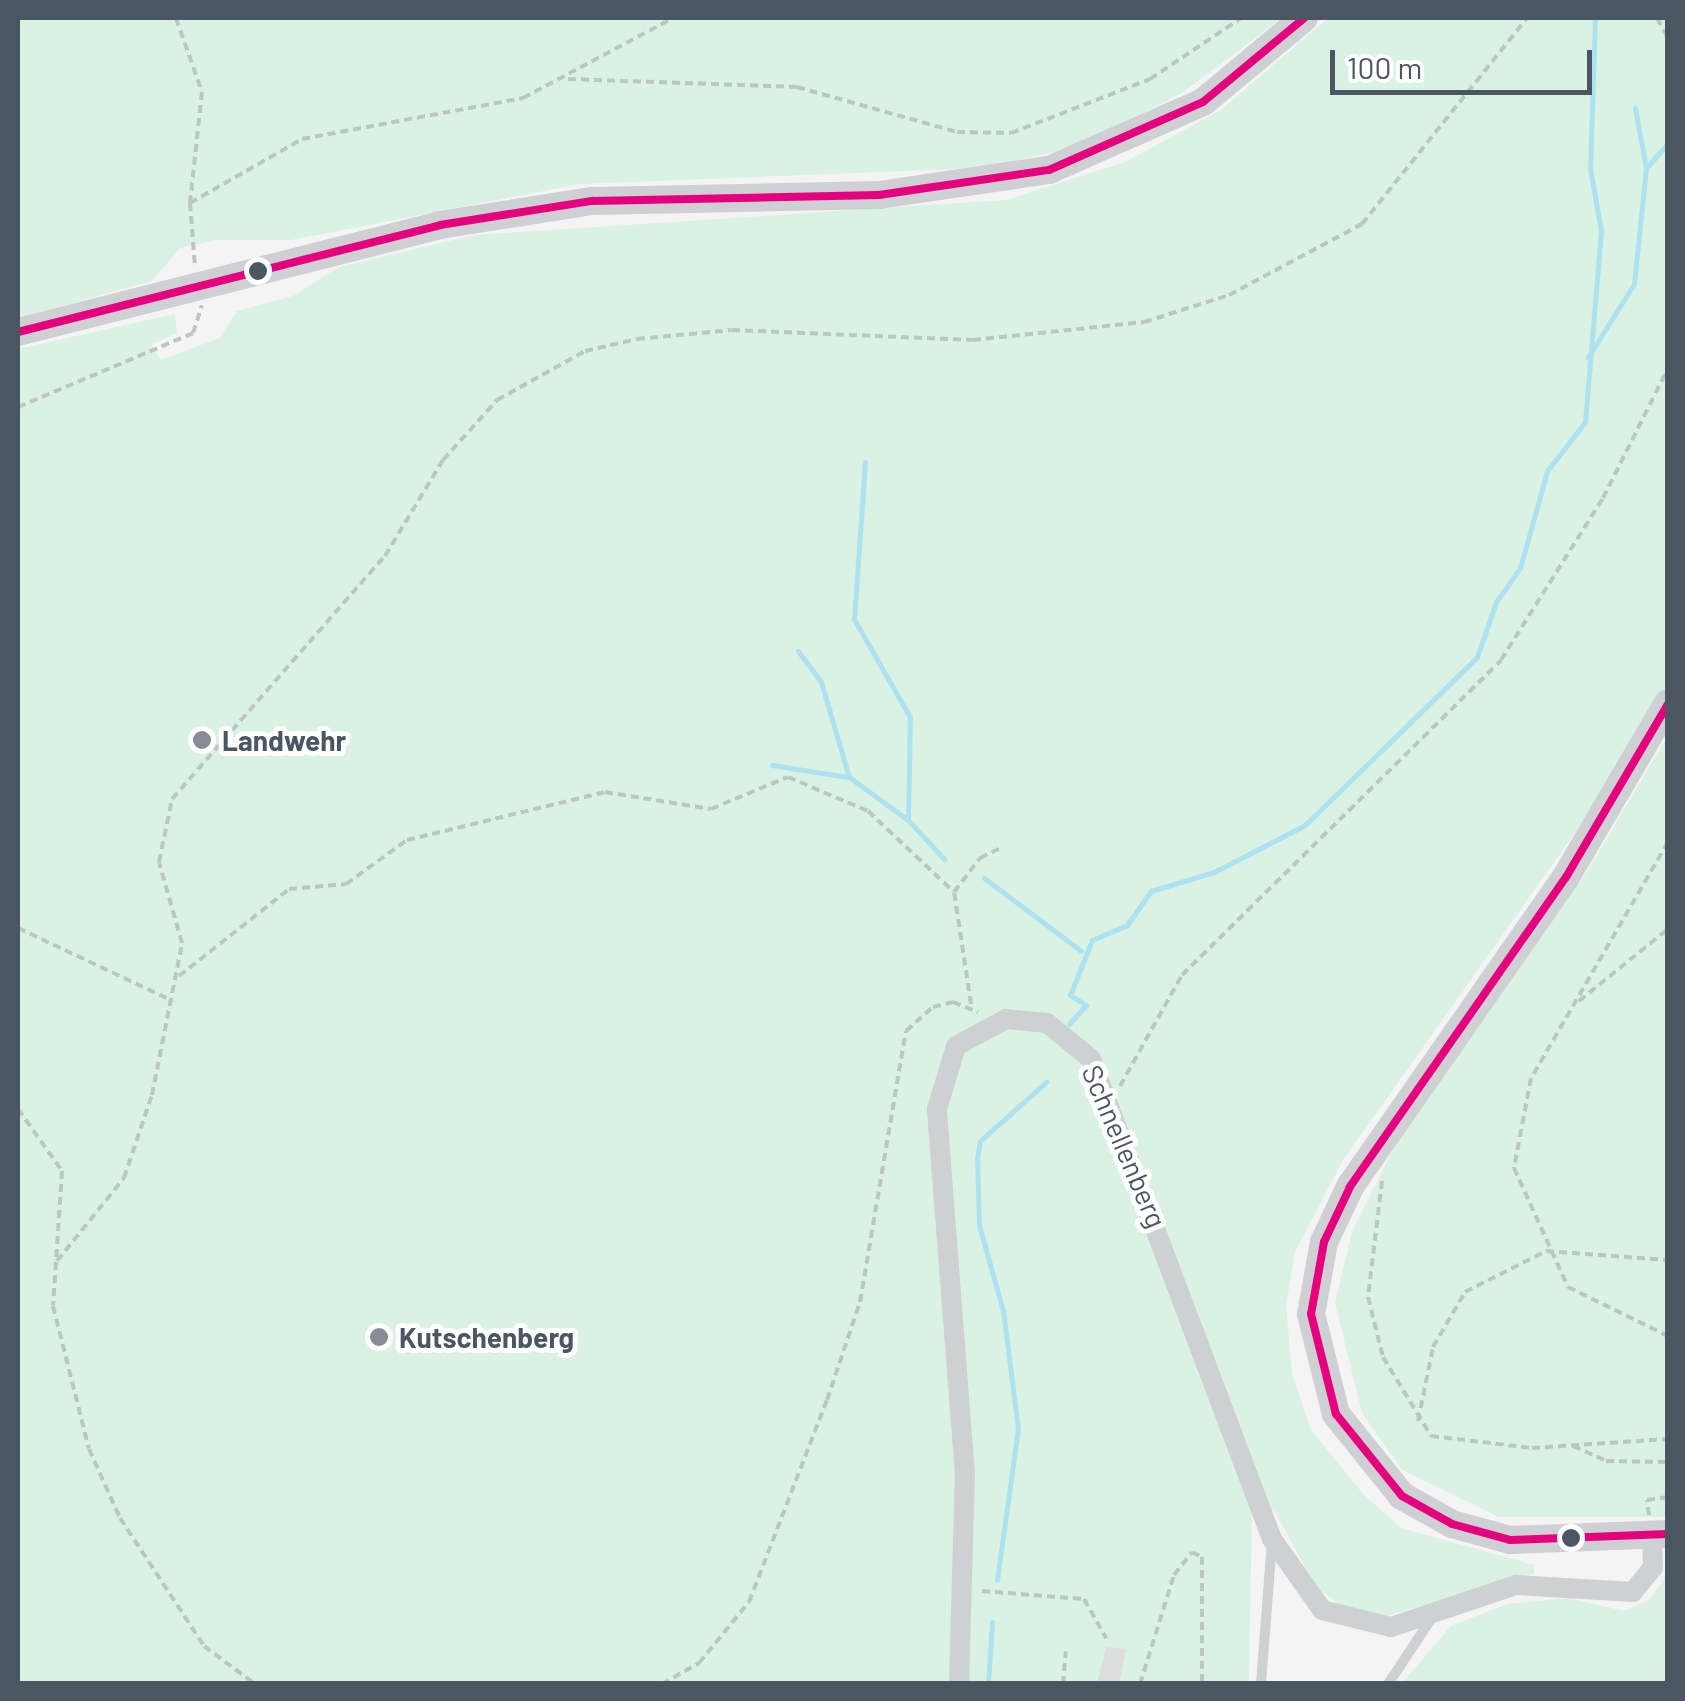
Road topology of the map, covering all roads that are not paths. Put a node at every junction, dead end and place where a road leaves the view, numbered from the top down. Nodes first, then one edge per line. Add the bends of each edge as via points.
1 (1304, 18) edge
2 (18, 332) edge
3 (1668, 702) edge
4 (1660, 1535) edge
5 (1272, 1539) junction
6 (1434, 1615) junction
7 (959, 1684) edge
8 (1262, 1684) edge
9 (1388, 1684) edge

1 - 2 main road via 1203,102 1049,170 879,195 592,201 440,225 200,292
3 - 4 main road via 1566,876 1365,1164 1324,1242 1311,1314 1323,1378 1356,1448 1402,1496 1452,1524 1547,1544
4 - 6 street, Schnellenberg via 1653,1567 1633,1592 1516,1585
5 - 6 street, Schnellenberg via 1306,1595 1338,1619 1391,1626
5 - 7 street, Schnellenberg via 1091,1058 1066,1033 1024,1019 987,1023 956,1046 937,1109 966,1590
5 - 8 lane
6 - 9 lane

